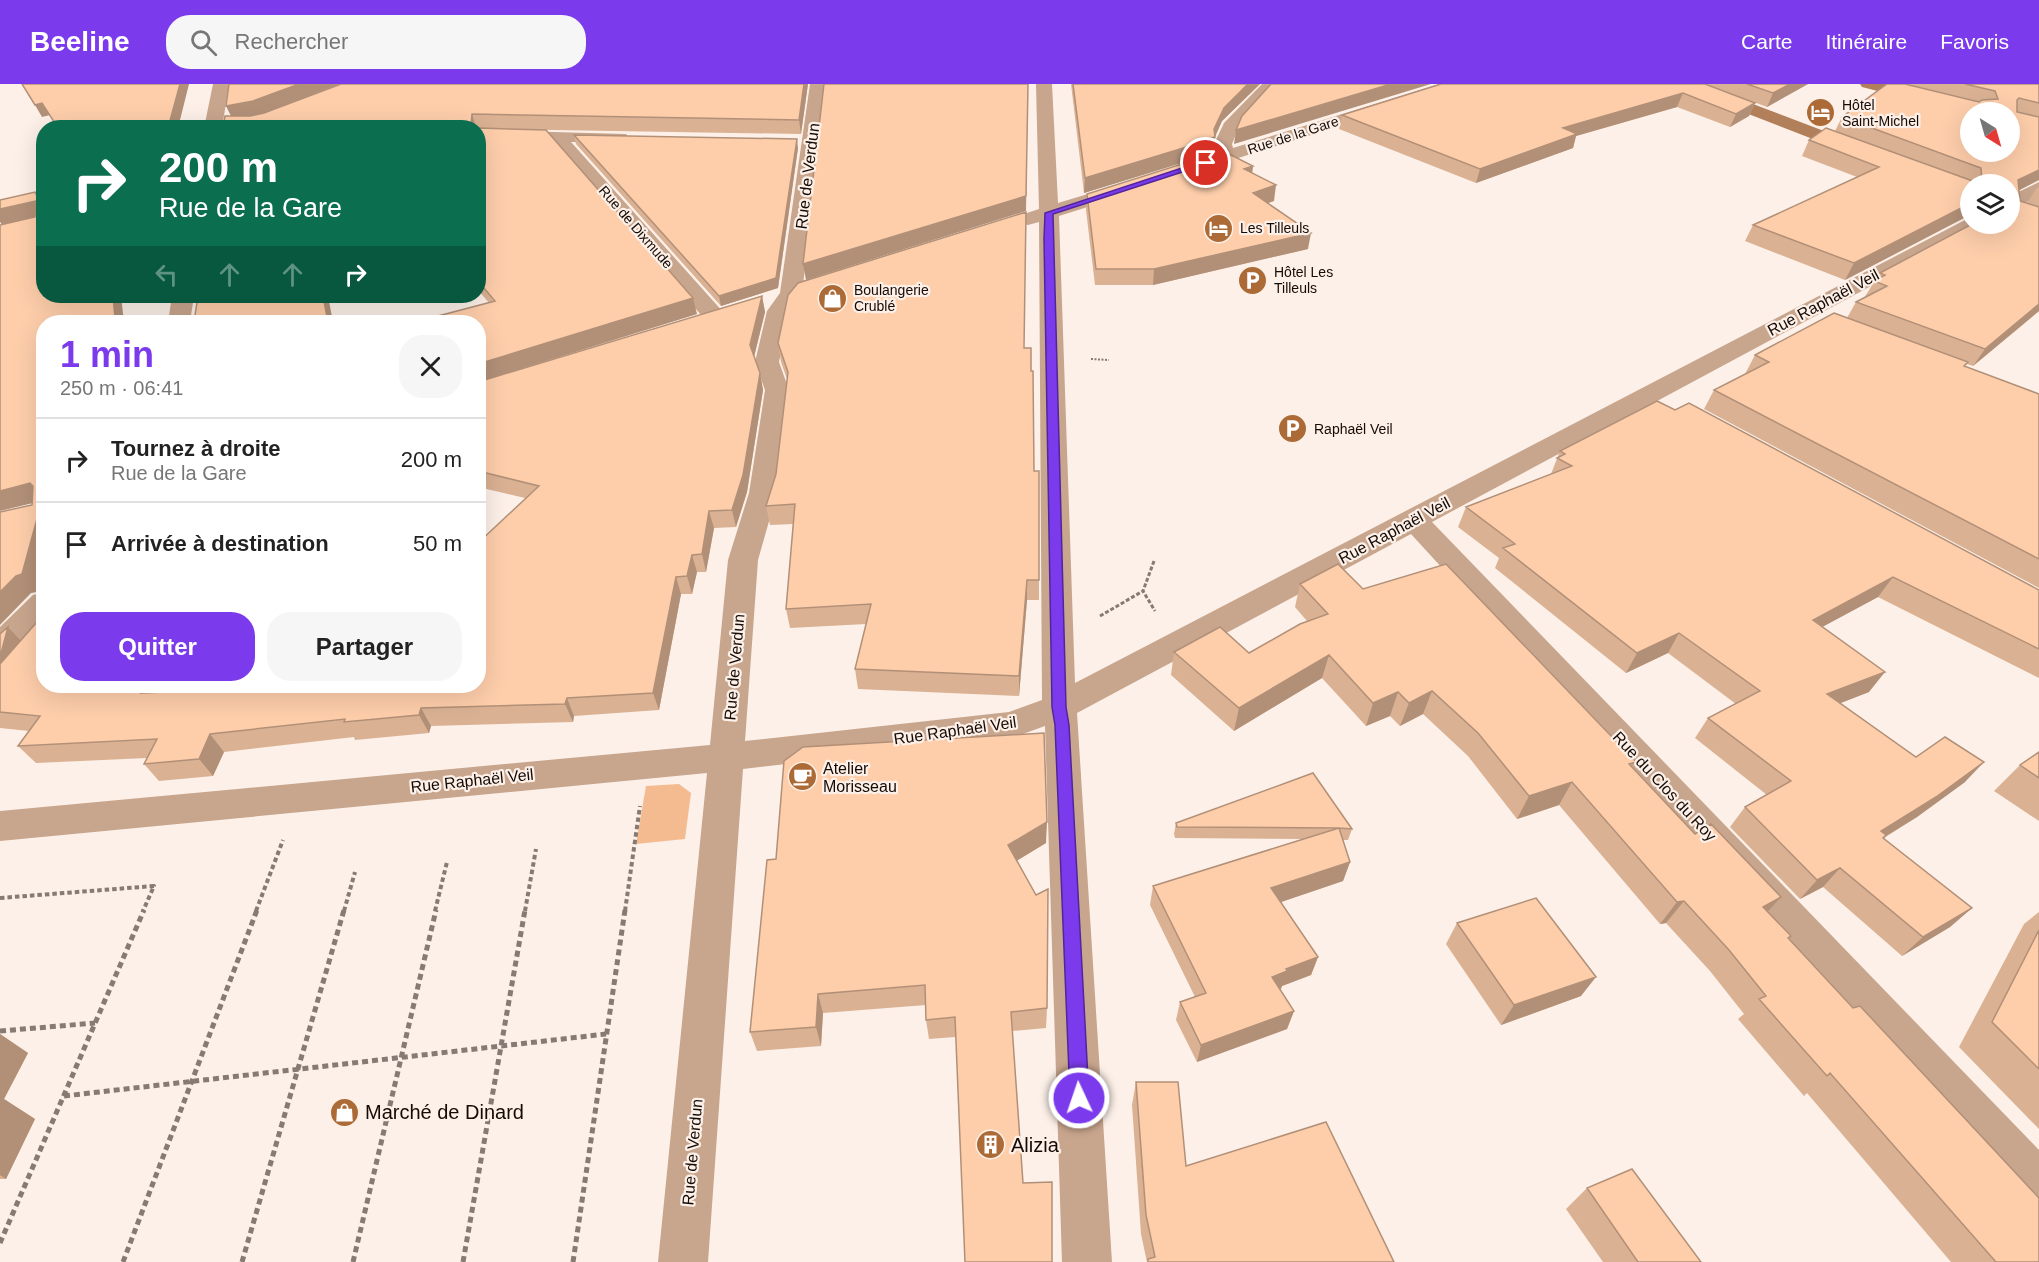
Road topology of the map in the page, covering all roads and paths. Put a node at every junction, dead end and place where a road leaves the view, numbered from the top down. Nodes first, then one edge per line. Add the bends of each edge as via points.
1 (221, 84) edge
2 (818, 84) edge
3 (1044, 84) edge
4 (1270, 84) edge
5 (1456, 84) edge
6 (1685, 84) edge
7 (1868, 84) edge
8 (1960, 107) edge
9 (214, 120) edge
10 (486, 135) edge
11 (557, 137) junction
12 (638, 138) edge
13 (788, 141) edge
14 (811, 141) junction
15 (1227, 156) junction
16 (1874, 156) edge
17 (1174, 173) edge
18 (1144, 183) edge
19 (2039, 188) edge
20 (2020, 200) edge
21 (2020, 211) edge
22 (1049, 213) junction
23 (2029, 215) edge
24 (1010, 225) edge
25 (1960, 230) edge
26 (801, 291) junction
27 (757, 305) edge
28 (736, 311) edge
29 (1802, 313) junction
30 (716, 318) junction
31 (693, 325) edge
32 (1834, 326) edge
33 (1082, 358) dead end
34 (1109, 360) dead end
35 (1652, 394) junction
36 (1683, 411) edge
37 (1413, 519) junction
38 (1154, 561) dead end
39 (36, 610) edge
40 (0, 646) edge
41 (1174, 646) junction
42 (1059, 707) junction
43 (726, 757) junction
44 (647, 763) junction
45 (299, 797) junction
46 (0, 826) edge
47 (536, 849) dead end
48 (447, 862) dead end
49 (355, 872) dead end
50 (0, 898) edge
51 (95, 1023) junction
52 (0, 1031) edge
53 (606, 1034) junction
54 (500, 1046) junction
55 (400, 1057) junction
56 (300, 1069) junction
57 (194, 1080) junction
58 (64, 1096) junction
59 (2039, 1184) edge
60 (0, 1243) edge
61 (123, 1262) edge
62 (242, 1262) edge
63 (353, 1262) edge
64 (463, 1262) edge
65 (573, 1262) edge
66 (683, 1262) edge
67 (1087, 1262) edge

1 - 9 street
2 - 14 street, Rue de Verdun
3 - 22 street
4 - 15 street via 1230,127 1223,144
5 - 15 street, Rue de la Gare
6 - 16 street
7 - 8 street
10 - 11 street
11 - 12 street
11 - 30 street, Rue de Dixmude
13 - 14 street
14 - 26 street, Rue de Verdun
15 - 17 street, Rue de la Gare
18 - 22 street
19 - 20 street
21 - 23 street
22 - 24 street
22 - 42 street
25 - 29 street, Rue Raphaël Veil
26 - 27 street
26 - 43 street, Rue de Verdun via 778,311 767,362 777,390 763,493 743,560
28 - 30 street
29 - 32 street
29 - 35 street, Rue Raphaël Veil
30 - 31 street
33 - 34 path
35 - 36 street
35 - 37 street, Rue Raphaël Veil
37 - 41 street, Rue Raphaël Veil
37 - 59 street, Rue du Clos du Roy
38 - 41 path via 1143,591
39 - 40 street
41 - 42 street, Rue Raphaël Veil
42 - 43 street, Rue Raphaël Veil via 1012,725
42 - 67 street
43 - 44 street, Rue Raphaël Veil
43 - 66 street, Rue de Verdun
44 - 45 street, Rue Raphaël Veil
44 - 53 path
45 - 46 street, Rue Raphaël Veil
45 - 57 path
47 - 54 path
48 - 55 path
49 - 56 path
50 - 51 path via 154,886
51 - 52 path
51 - 58 path
53 - 54 path
53 - 65 path
54 - 55 path
54 - 64 path
55 - 56 path
55 - 63 path
56 - 57 path
56 - 62 path
57 - 58 path
57 - 61 path
58 - 60 path

